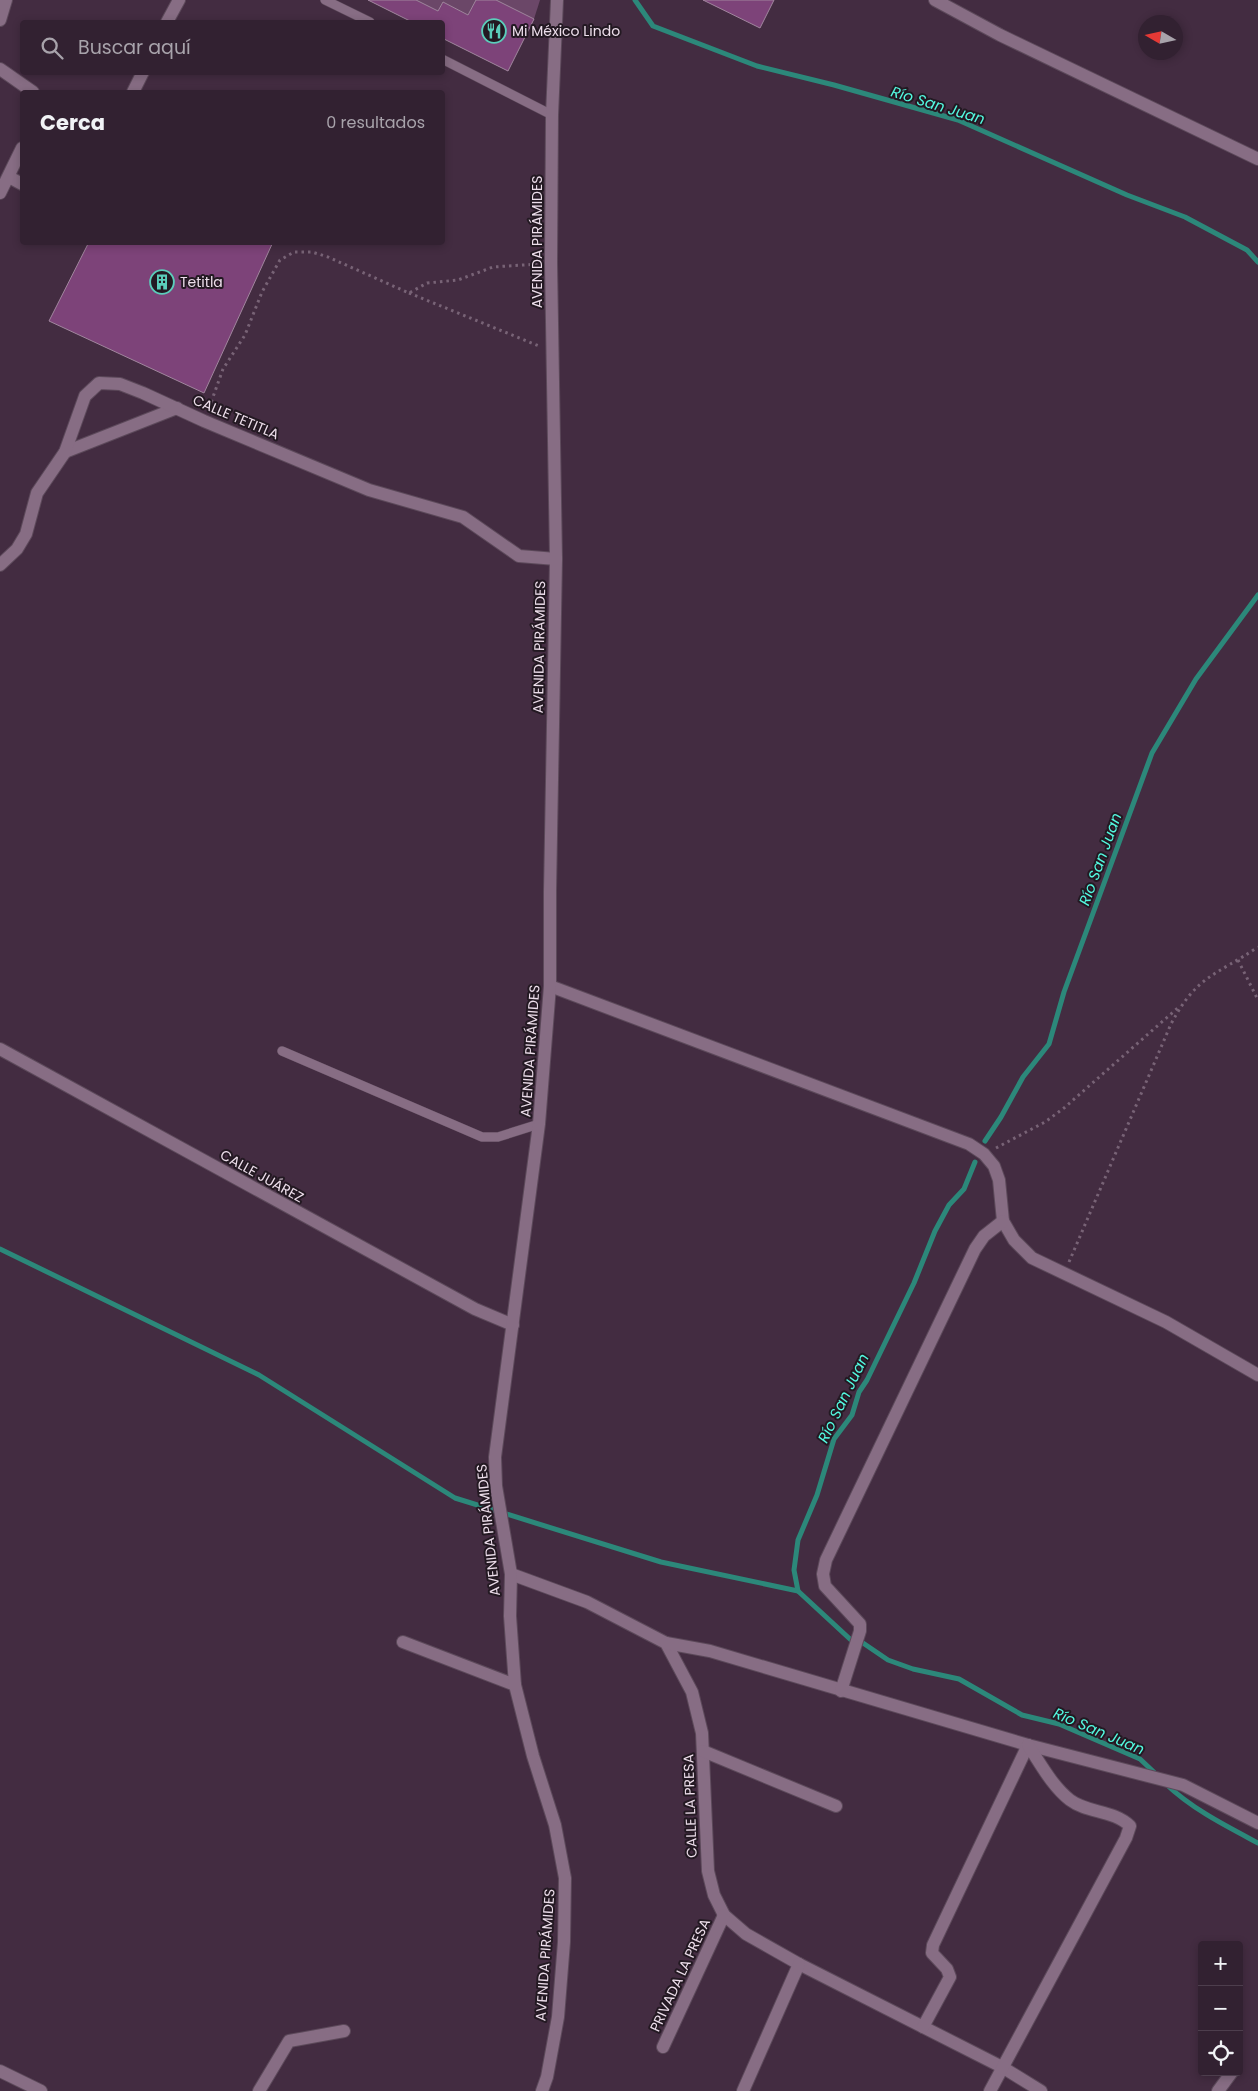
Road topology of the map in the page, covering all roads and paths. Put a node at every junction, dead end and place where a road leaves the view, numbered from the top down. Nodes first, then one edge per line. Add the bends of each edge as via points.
1 (6, 0) edge
2 (179, 0) edge
3 (325, 0) edge
4 (557, 0) edge
5 (935, 0) edge
6 (0, 20) edge
7 (169, 20) edge
8 (366, 20) edge
9 (445, 61) edge
10 (0, 69) edge
11 (142, 75) edge
12 (30, 90) edge
13 (135, 90) edge
14 (552, 115) junction
15 (20, 153) edge
16 (1258, 159) edge
17 (9, 178) junction
18 (20, 183) edge
19 (0, 193) edge
20 (551, 263) junction
21 (409, 293) junction
22 (551, 350) junction
23 (177, 408) junction
24 (204, 421) junction
25 (65, 452) junction
26 (556, 559) junction
27 (0, 566) edge
28 (1258, 947) edge
29 (1238, 960) junction
30 (550, 986) junction
31 (1258, 1000) edge
32 (1182, 1004) junction
33 (0, 1049) edge
34 (282, 1051) dead end
35 (539, 1124) junction
36 (984, 1154) junction
37 (1003, 1221) junction
38 (1064, 1274) junction
39 (513, 1325) junction
40 (1258, 1375) edge
41 (510, 1574) junction
42 (403, 1642) dead end
43 (666, 1643) junction
44 (515, 1685) junction
45 (841, 1691) junction
46 (1028, 1744) junction
47 (703, 1751) junction
48 (836, 1806) dead end
49 (1258, 1823) edge
50 (724, 1915) junction
51 (799, 1964) junction
52 (923, 2027) junction
53 (344, 2031) dead end
54 (663, 2047) dead end
55 (1002, 2068) junction
56 (0, 2071) edge
57 (1229, 2076) edge
58 (41, 2091) edge
59 (259, 2091) edge
60 (542, 2091) edge
61 (743, 2091) edge
62 (990, 2091) edge
63 (1041, 2091) edge
64 (1218, 2091) edge

1 - 6 street
2 - 7 street
3 - 8 lane
4 - 14 street, AVENIDA PIRÁMIDES
5 - 16 street via 1000,35
9 - 14 lane
10 - 12 street
11 - 13 street
14 - 20 street, AVENIDA PIRÁMIDES
15 - 17 street
17 - 18 street
17 - 19 street
20 - 21 path via 493,267 458,280 427,283
20 - 22 street, AVENIDA PIRÁMIDES
21 - 22 path
21 - 24 path via 328,256 294,252 280,260 262,292 245,335 223,369
22 - 26 street, AVENIDA PIRÁMIDES
23 - 24 street, CALLE TETITLA
23 - 25 street
23 - 25 street, CALLE TETITLA via 120,384 99,382 85,396
24 - 26 street, CALLE TETITLA via 369,490 463,517 519,556
25 - 27 street, CALLE TETITLA via 37,493 26,534
26 - 30 street, AVENIDA PIRÁMIDES
28 - 29 path
29 - 31 path
29 - 32 path via 1204,980
30 - 35 street, AVENIDA PIRÁMIDES
30 - 36 street via 957,1138
32 - 36 path via 1064,1108
32 - 38 path
33 - 39 street, CALLE JUÁREZ via 476,1309
34 - 35 lane via 482,1137 498,1137
35 - 39 street, AVENIDA PIRÁMIDES
36 - 37 street via 994,1166 999,1180
37 - 38 street via 1014,1240 1032,1258
37 - 45 street via 984,1236 975,1249 826,1560 825,1586 860,1624
38 - 40 street via 1166,1322
39 - 41 street, AVENIDA PIRÁMIDES via 495,1457 496,1486
41 - 43 street via 587,1602
41 - 44 street, AVENIDA PIRÁMIDES
42 - 44 street
43 - 45 street via 710,1651
43 - 47 street, CALLE LA PRESA via 692,1692
44 - 60 street, AVENIDA PIRÁMIDES via 555,1825 565,1878 558,2017
45 - 46 street
46 - 49 street via 1182,1786
46 - 52 street via 932,1945 932,1953 950,1977
46 - 55 street via 1052,1780 1071,1800 1121,1819 1130,1826
47 - 48 street
47 - 50 street, CALLE LA PRESA via 708,1871 714,1895
50 - 51 street, CALLE LA PRESA via 746,1934
50 - 54 street, PRIVADA LA PRESA
51 - 52 street, CALLE LA PRESA
51 - 61 street
52 - 55 street, CALLE LA PRESA
53 - 59 street via 289,2041
55 - 62 street
55 - 63 street, CALLE LA PRESA
56 - 58 street
57 - 64 street

